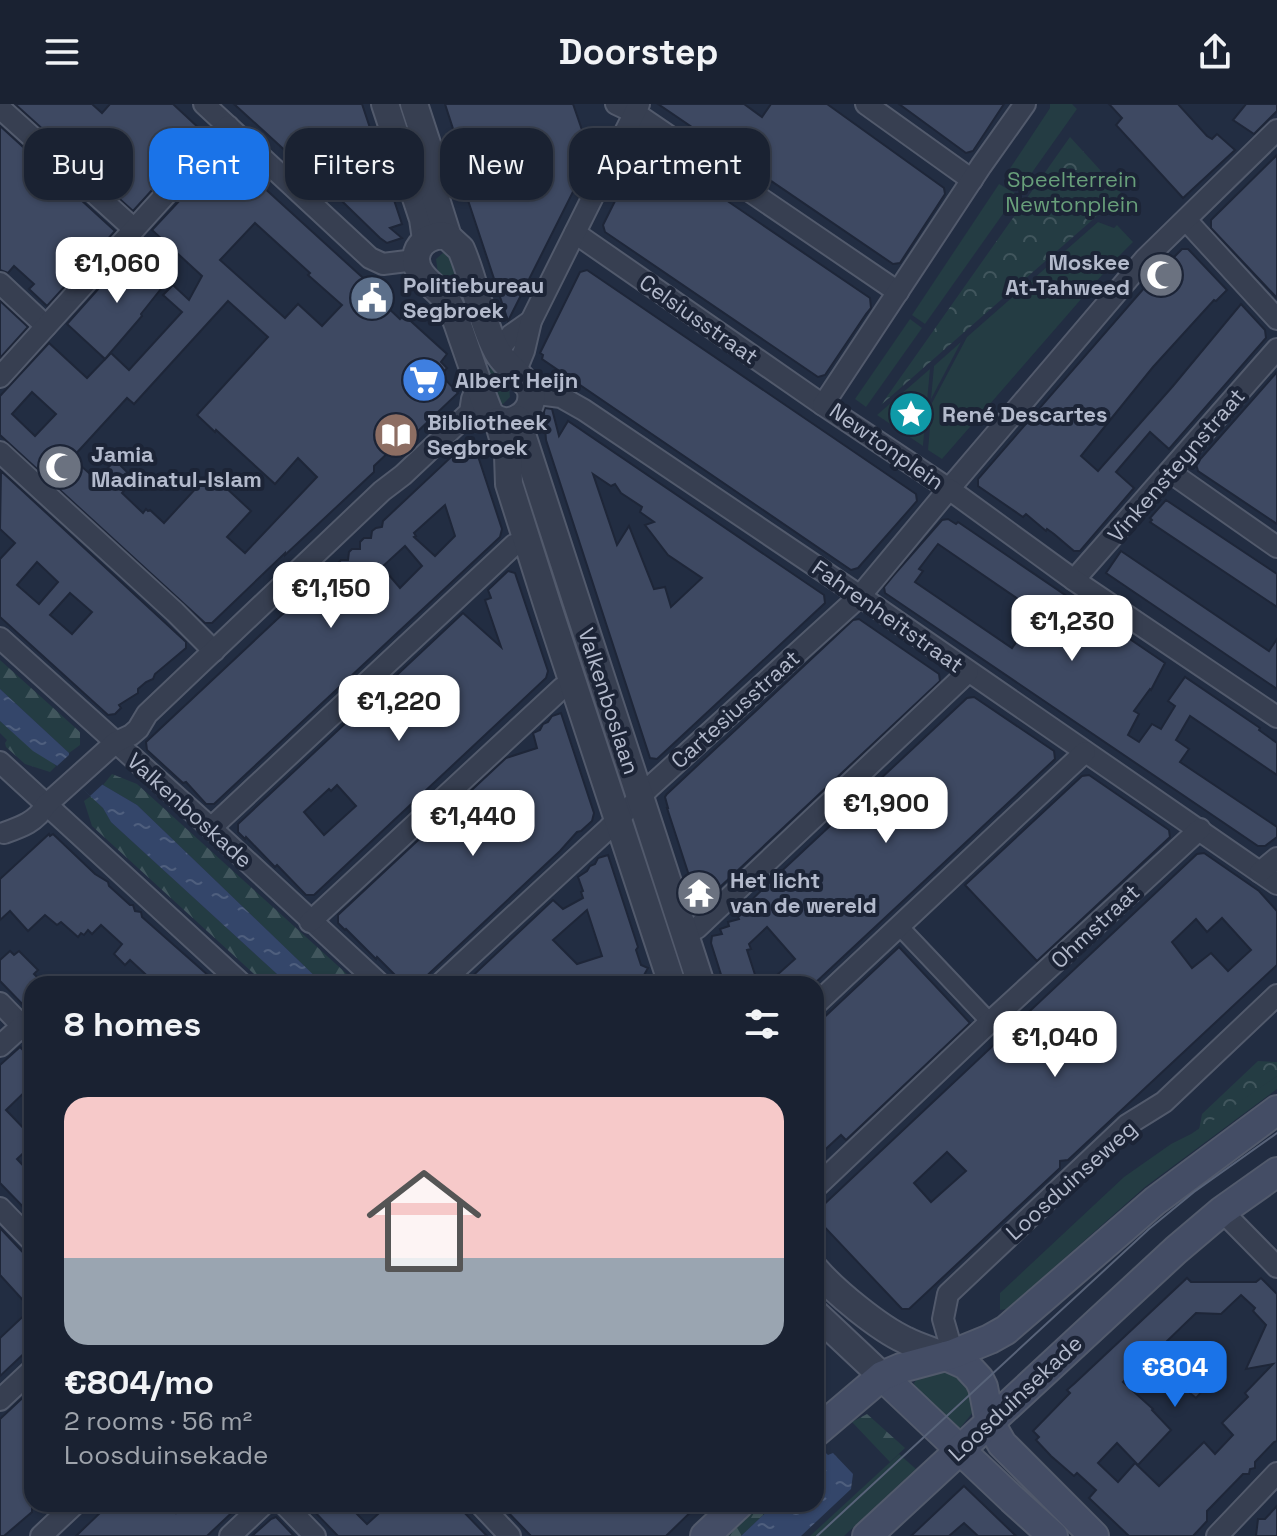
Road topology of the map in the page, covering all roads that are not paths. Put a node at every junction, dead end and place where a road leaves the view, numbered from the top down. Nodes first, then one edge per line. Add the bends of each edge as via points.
1 (204, 104) edge
2 (385, 104) edge
3 (414, 104) edge
4 (866, 104) edge
5 (1025, 104) edge
6 (630, 107) edge
7 (0, 108) edge
8 (228, 126) junction
9 (1277, 130) edge
10 (972, 180) junction
11 (1186, 220) junction
12 (134, 229) junction
13 (575, 233) junction
14 (430, 246) junction
15 (0, 283) edge
16 (898, 292) junction
17 (1277, 319) edge
18 (531, 321) junction
19 (46, 326) junction
20 (1277, 349) edge
21 (497, 352) junction
22 (0, 377) edge
23 (523, 383) junction
24 (823, 405) junction
25 (494, 416) junction
26 (0, 452) edge
27 (1170, 472) junction
28 (949, 489) junction
29 (528, 540) junction
30 (1277, 547) edge
31 (1074, 580) junction
32 (860, 596) junction
33 (0, 638) edge
34 (214, 651) junction
35 (968, 672) junction
36 (573, 683) junction
37 (1277, 717) edge
38 (116, 742) junction
39 (1085, 752) junction
40 (0, 762) edge
41 (640, 797) junction
42 (46, 805) junction
43 (618, 819) junction
44 (211, 828) junction
45 (1200, 829) junction
46 (2, 834) edge
47 (1277, 858) edge
48 (1268, 878) edge
49 (310, 922) junction
50 (899, 926) junction
51 (685, 934) junction
52 (233, 976) edge
53 (371, 976) edge
54 (449, 976) edge
55 (669, 976) edge
56 (698, 976) edge
57 (1277, 995) edge
58 (824, 996) edge
59 (0, 1003) edge
60 (990, 1022) junction
61 (24, 1028) edge
62 (24, 1033) edge
63 (0, 1046) edge
64 (1277, 1110) edge
65 (1277, 1172) edge
66 (824, 1179) edge
67 (1222, 1211) junction
68 (2, 1214) edge
69 (24, 1234) edge
70 (1277, 1267) edge
71 (824, 1278) edge
72 (824, 1322) edge
73 (950, 1355) junction
74 (882, 1376) junction
75 (24, 1378) edge
76 (0, 1400) edge
77 (990, 1423) junction
78 (824, 1425) edge
79 (960, 1449) junction
80 (1277, 1473) edge
81 (66, 1512) edge
82 (256, 1512) edge
83 (292, 1512) edge
84 (488, 1512) edge
85 (730, 1512) edge
86 (1079, 1531) edge
87 (41, 1536) edge
88 (230, 1536) edge
89 (315, 1536) edge
90 (510, 1536) edge
91 (705, 1536) edge
92 (867, 1536) edge
93 (1053, 1536) edge
94 (1217, 1536) edge

1 - 8 street
2 - 14 street
3 - 14 street via 435,168
4 - 10 street
5 - 10 street, Newtonplein
6 - 13 street
6 - 16 street
7 - 12 street
8 - 12 street
8 - 14 street via 370,258 383,264
9 - 11 street
10 - 16 street, Newtonplein
11 - 17 street
11 - 28 street, Newtonplein via 1145,259
12 - 19 street
13 - 18 street
13 - 24 street, Celsiusstraat
14 - 21 street via 456,243
14 - 25 street via 421,275 450,304
15 - 19 street
16 - 24 street, Newtonplein
18 - 21 street
18 - 23 street
19 - 22 street
20 - 27 street, Vinkensteynstraat
21 - 23 street
23 - 25 street via 527,411
23 - 32 street, Fahrenheitstraat via 568,399
24 - 28 street, Newtonplein
25 - 29 street, Valkenboslaan
25 - 34 street via 382,491
25 - 41 street, Valkenboslaan
26 - 34 street
27 - 30 street
27 - 31 street, Vinkensteynstraat
28 - 31 street
28 - 32 street, Cartesiusstraat
29 - 36 street, Valkenboslaan
29 - 44 street via 514,545
31 - 37 street
32 - 35 street, Fahrenheitstraat
32 - 41 street, Cartesiusstraat
33 - 38 street, Valkenboskade
34 - 38 street via 147,714 138,729
35 - 39 street, Fahrenheitstraat
35 - 51 street
36 - 43 street, Valkenboslaan
36 - 49 street
38 - 42 street
38 - 44 street, Valkenboskade
39 - 45 street, Fahrenheitstraat
39 - 50 street
40 - 42 street
41 - 43 street, Cartesiusstraat
41 - 51 street, Valkenboslaan
42 - 46 street via 22,812
42 - 52 street
43 - 54 street, Cartesiusstraat
43 - 55 street, Valkenboslaan
44 - 49 street, Valkenboskade
45 - 48 street, Fahrenheitstraat
45 - 60 street, Ohmstraat
47 - 48 street
49 - 53 street, Valkenboskade
50 - 58 street
50 - 60 street
51 - 56 street, Valkenboslaan
57 - 73 street, Loosduinseweg via 1164,1102 1127,1125 948,1294 943,1319
59 - 61 street
60 - 66 street, Ohmstraat
62 - 63 street
64 - 73 main road via 1155,1201 1006,1330
65 - 67 main road, Loosduinsekade
67 - 70 street
67 - 77 main road, Loosduinsekade
68 - 69 street
71 - 73 street via 892,1333
72 - 74 street
73 - 74 main road
73 - 77 main road via 979,1379
74 - 78 main road
74 - 79 main road
75 - 76 street
77 - 79 main road, Loosduinsekade
77 - 86 main road via 1002,1444
79 - 92 main road, Loosduinsekade
79 - 93 main road
80 - 94 street
81 - 87 street
82 - 88 street
83 - 89 street
84 - 90 street
85 - 91 main road

